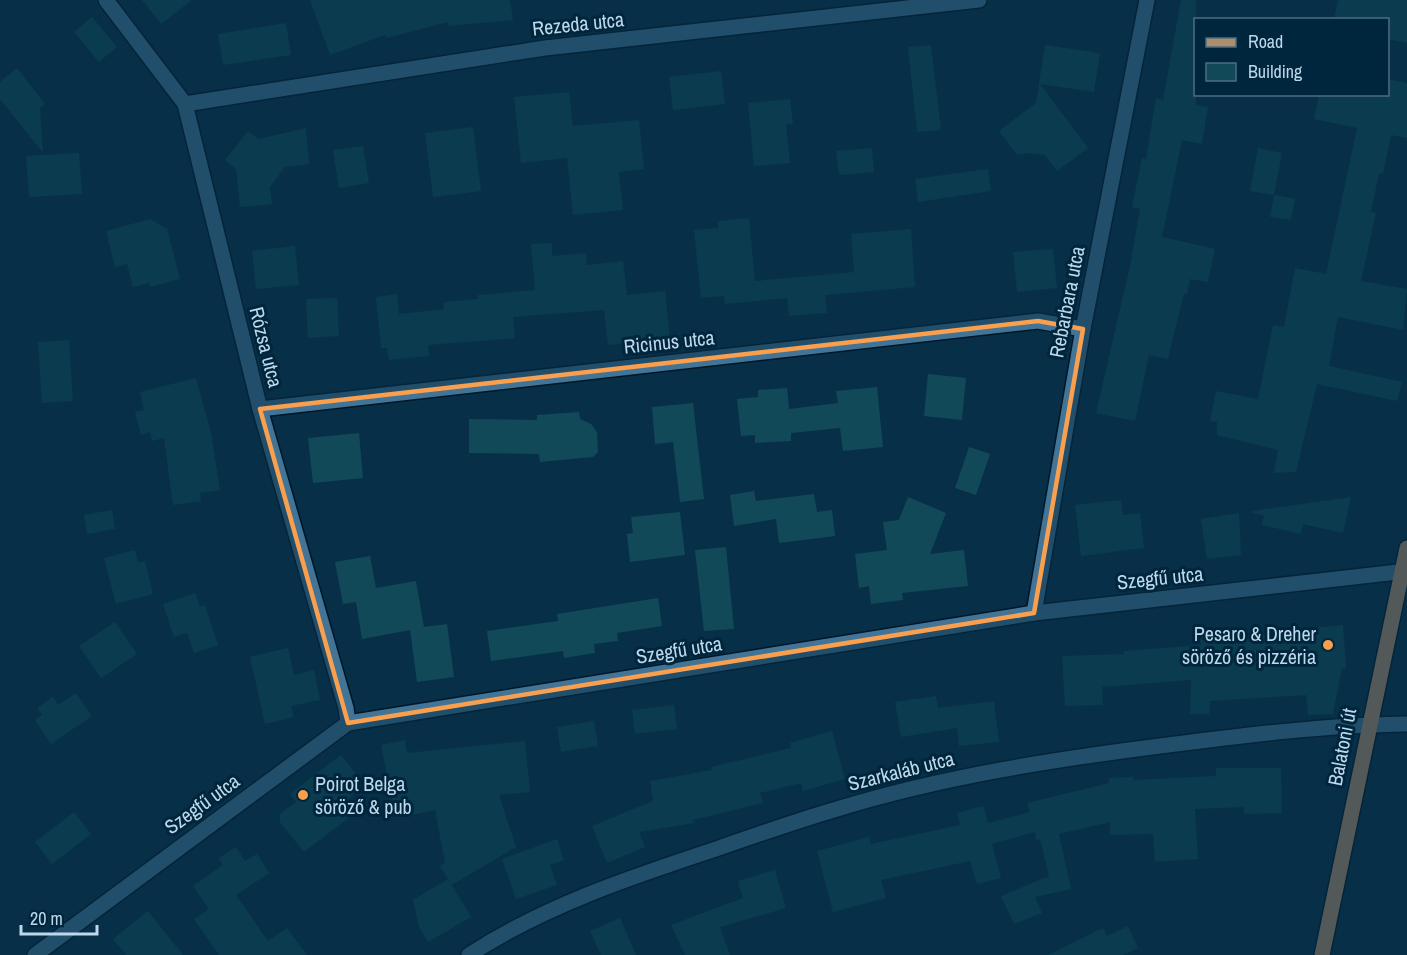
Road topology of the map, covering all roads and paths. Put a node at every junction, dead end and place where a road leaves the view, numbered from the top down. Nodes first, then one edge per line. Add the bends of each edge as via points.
1 (106, 0) edge
2 (979, 0) edge
3 (1147, 0) edge
4 (185, 105) junction
5 (1083, 329) junction
6 (260, 409) junction
7 (1407, 548) edge
8 (1405, 571) edge
9 (1034, 613) junction
10 (348, 723) junction
11 (1368, 724) junction
12 (1407, 724) edge
13 (35, 955) edge
14 (469, 955) edge
15 (1322, 955) edge

1 - 4 street, Rózsa utca
2 - 4 street, Rezeda utca via 545,48
3 - 5 street, Rebarbara utca
4 - 6 street, Rózsa utca
5 - 6 street, Ricinus utca via 1038,321
5 - 9 street, Rebarbara utca
6 - 10 street, Rózsa utca
7 - 8 main road, Balatoni út
8 - 9 street, Szegfű utca
8 - 11 main road, Balatoni út
9 - 10 street, Szegfű utca
10 - 13 street, Szegfű utca
11 - 12 street, Szarkaláb utca
11 - 14 street, Szarkaláb utca via 1049,760 965,776 838,808 558,907
11 - 15 main road, Balatoni út

